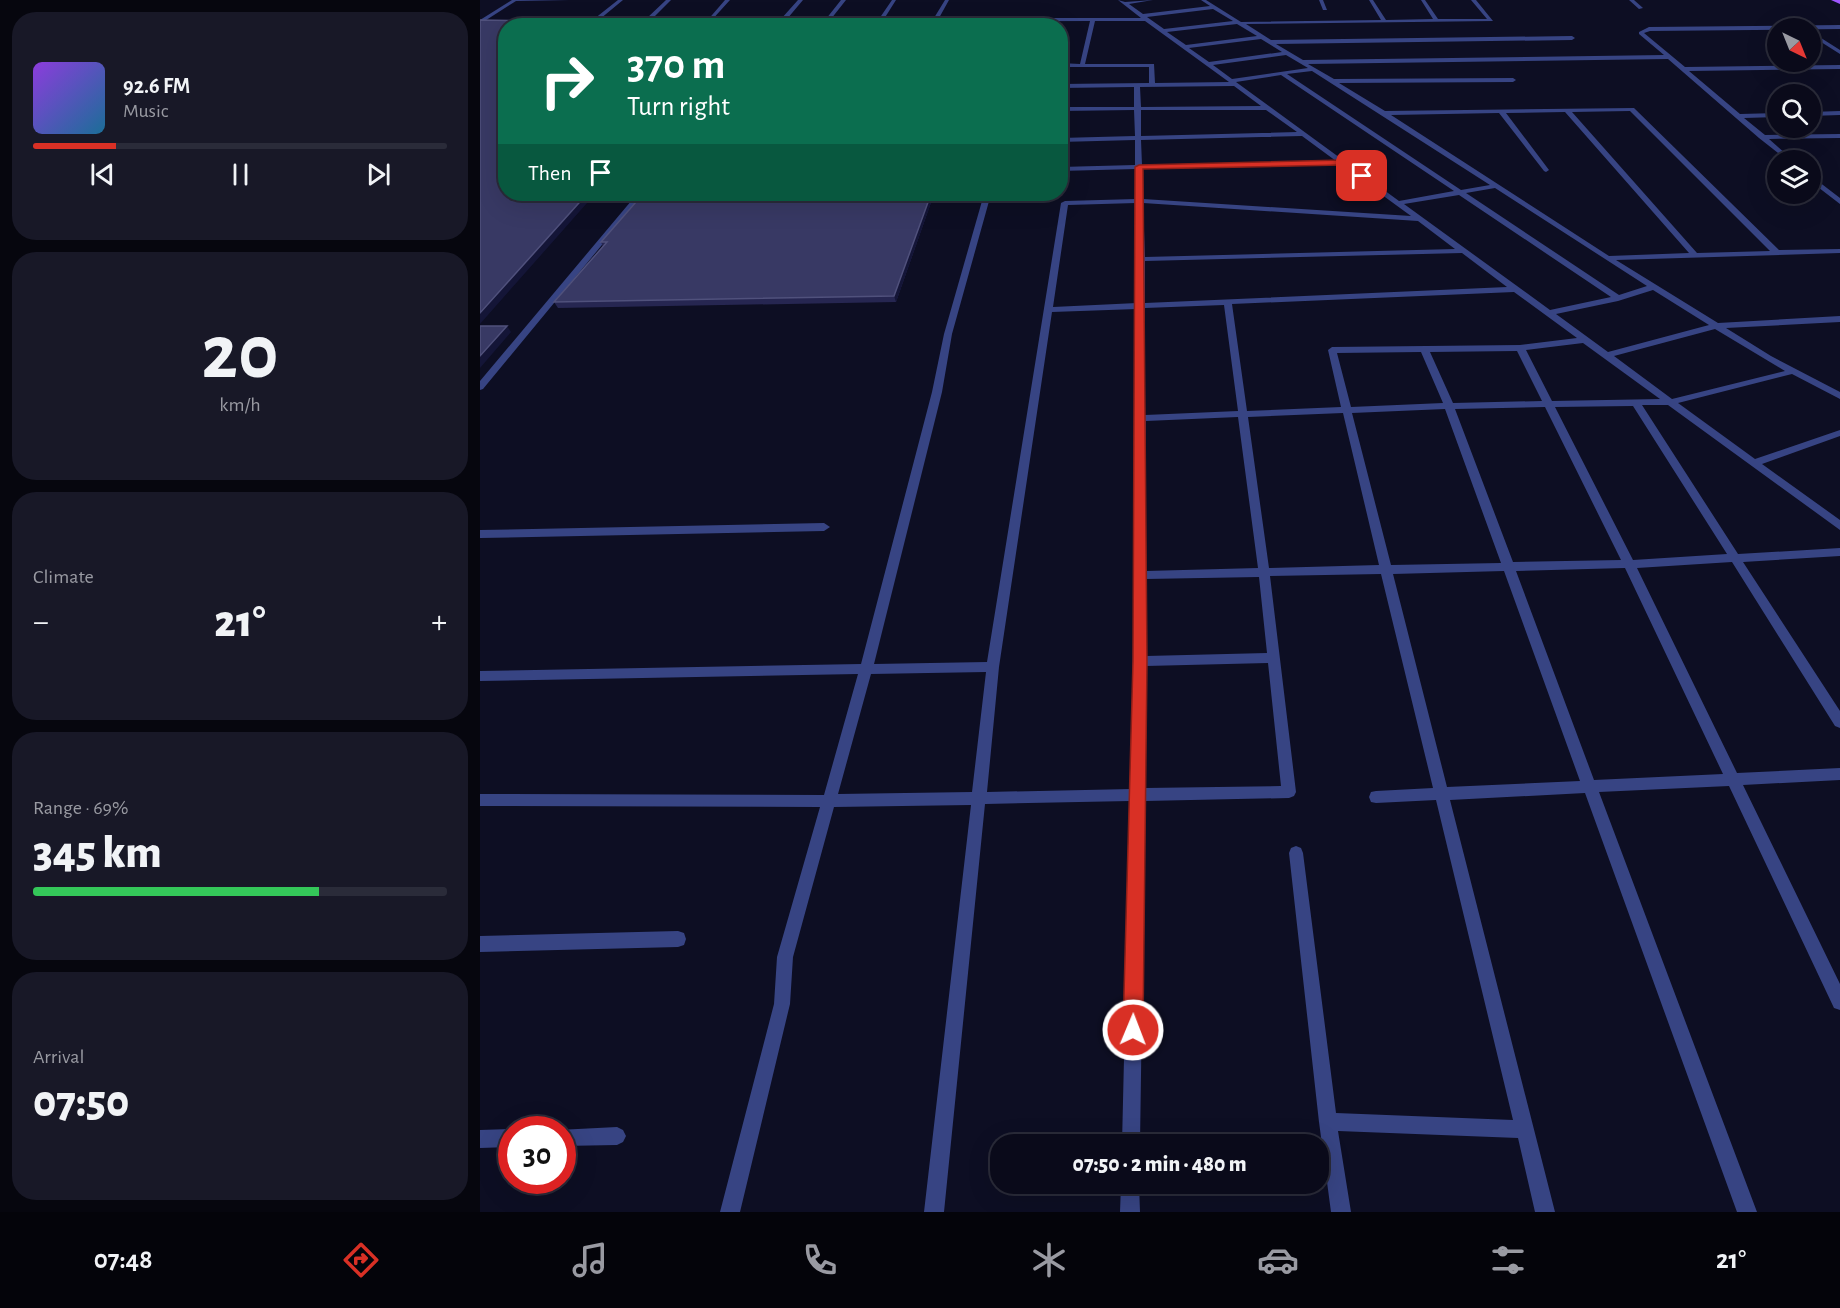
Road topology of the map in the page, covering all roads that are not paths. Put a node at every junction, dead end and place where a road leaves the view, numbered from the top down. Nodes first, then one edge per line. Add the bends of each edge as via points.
1 (515, 0) edge
2 (567, 0) edge
3 (621, 0) edge
4 (669, 0) edge
5 (728, 0) edge
6 (801, 0) edge
7 (844, 0) edge
8 (894, 0) edge
9 (947, 0) edge
10 (1151, 0) edge
11 (1203, 0) edge
12 (1321, 0) edge
13 (1371, 0) edge
14 (1423, 0) edge
15 (1473, 0) edge
16 (1631, 0) edge
17 (1835, 0) edge
18 (1123, 2) edge
19 (1840, 2) edge
20 (559, 5) dead end
21 (1215, 7) junction
22 (1641, 8) dead end
23 (1325, 9) dead end
24 (544, 16) dead end
25 (541, 18) edge
26 (599, 18) edge
27 (650, 18) edge
28 (711, 18) edge
29 (786, 18) edge
30 (830, 18) edge
31 (883, 18) edge
32 (937, 18) edge
33 (1145, 18) junction
34 (1093, 20) junction
35 (1068, 21) edge
36 (1384, 21) junction
37 (1437, 21) junction
38 (480, 22) edge
39 (491, 22) edge
40 (1239, 22) junction
41 (1840, 27) edge
42 (1767, 28) edge
43 (1821, 28) edge
44 (1163, 31) junction
45 (1572, 38) dead end
46 (1265, 39) junction
47 (1821, 40) edge
48 (1185, 47) junction
49 (1286, 52) junction
50 (1840, 52) edge
51 (1668, 57) junction
52 (1378, 61) junction
53 (1301, 62) junction
54 (1208, 64) junction
55 (1068, 65) edge
56 (1082, 66) junction
57 (1840, 67) edge
58 (1313, 69) junction
59 (1683, 69) junction
60 (1283, 74) junction
61 (1514, 80) dead end
62 (1333, 81) junction
63 (1386, 81) junction
64 (1234, 83) junction
65 (1152, 85) junction
66 (1068, 86) edge
67 (1137, 86) junction
68 (1268, 108) junction
69 (1139, 109) junction
70 (1068, 110) edge
71 (1567, 110) junction
72 (1501, 111) junction
73 (1383, 113) junction
74 (1840, 113) edge
75 (1821, 114) edge
76 (1767, 115) edge
77 (1737, 116) junction
78 (1304, 134) junction
79 (1840, 136) edge
80 (1761, 137) junction
81 (1138, 138) junction
82 (1068, 140) edge
83 (1777, 150) edge
84 (1343, 163) junction
85 (1139, 167) junction
86 (1068, 169) edge
87 (1546, 170) dead end
88 (1497, 186) junction
89 (1821, 186) edge
90 (1824, 189) junction
91 (1840, 189) edge
92 (1459, 192) junction
93 (634, 201) edge
94 (985, 201) edge
95 (1141, 201) junction
96 (1840, 202) edge
97 (1398, 203) junction
98 (1419, 219) junction
99 (1464, 251) junction
100 (1840, 251) edge
101 (1778, 254) junction
102 (1695, 255) junction
103 (1607, 258) junction
104 (1141, 259) junction
105 (1654, 287) junction
106 (1516, 289) junction
107 (1618, 298) junction
108 (1228, 303) junction
109 (1141, 306) junction
110 (1047, 310) junction
111 (1549, 313) junction
112 (1840, 320) edge
113 (1718, 326) junction
114 (1586, 340) junction
115 (1424, 348) junction
116 (1520, 348) junction
117 (1609, 355) junction
118 (1794, 371) junction
119 (1840, 384) edge
120 (1821, 385) junction
121 (480, 387) edge
122 (1840, 396) edge
123 (1670, 402) junction
124 (1636, 403) junction
125 (1549, 404) junction
126 (1448, 406) junction
127 (1345, 411) junction
128 (1244, 416) junction
129 (1139, 418) junction
130 (1840, 434) edge
131 (1753, 463) junction
132 (1838, 522) edge
133 (824, 527) dead end
134 (480, 534) edge
135 (1838, 555) edge
136 (1737, 559) junction
137 (1629, 564) junction
138 (1509, 567) junction
139 (1386, 570) junction
140 (1264, 572) junction
141 (1139, 575) junction
142 (1272, 658) junction
143 (1140, 661) junction
144 (993, 667) junction
145 (866, 670) junction
146 (480, 676) edge
147 (1840, 722) edge
148 (1840, 774) edge
149 (1732, 779) junction
150 (1590, 787) junction
151 (1440, 793) junction
152 (1138, 795) junction
153 (1376, 797) dead end
154 (980, 798) junction
155 (480, 800) edge
156 (830, 801) junction
157 (1296, 854) dead end
158 (678, 939) dead end
159 (480, 944) edge
160 (1840, 1002) edge
161 (1328, 1122) junction
162 (1523, 1129) junction
163 (1131, 1134) edge
164 (617, 1136) dead end
165 (576, 1137) edge
166 (498, 1138) edge
167 (480, 1139) edge
168 (1130, 1194) edge
169 (730, 1212) edge
170 (934, 1212) edge
171 (1130, 1212) edge
172 (1341, 1212) edge
173 (1545, 1212) edge
174 (1747, 1212) edge

1 - 2 street
1 - 38 street
2 - 20 street
3 - 26 street
4 - 27 street
5 - 28 street
6 - 29 street
7 - 30 street
8 - 31 street
9 - 32 street
10 - 18 street
11 - 21 street
12 - 23 street
13 - 36 street
14 - 37 street
15 - 37 street via 1491,20
16 - 22 street
17 - 19 main road
18 - 33 street
21 - 33 street
21 - 40 street
24 - 25 street
33 - 34 street
33 - 44 street
34 - 35 street
34 - 56 street
36 - 37 street
36 - 40 street
38 - 39 street
40 - 44 street
40 - 46 street
41 - 43 street
42 - 51 street via 1642,30
44 - 48 street
45 - 46 street
46 - 48 street
46 - 49 street
47 - 50 street
48 - 54 street
49 - 53 street
49 - 54 street
51 - 52 street
51 - 59 street
52 - 53 street
52 - 63 street
53 - 58 street
54 - 64 street
55 - 56 street
56 - 65 street via 1152,65
57 - 59 street
58 - 60 street
58 - 62 street
59 - 77 street
60 - 64 street
60 - 92 street
61 - 63 street
62 - 63 street
62 - 73 street
64 - 65 street
64 - 68 street
65 - 67 street
66 - 67 street
67 - 69 street
68 - 69 street
68 - 78 street
69 - 70 street
69 - 81 street
71 - 72 street
71 - 101 street via 1632,109
71 - 102 street
72 - 73 street
72 - 87 street
73 - 88 street
74 - 75 street
76 - 77 street
77 - 80 street
78 - 81 street
78 - 84 street
79 - 80 street
80 - 83 street
81 - 82 street
81 - 85 street
84 - 85 street
84 - 97 street
85 - 86 street
85 - 95 street
88 - 92 street
88 - 103 street
89 - 90 street
90 - 91 street
90 - 96 street
92 - 97 street
92 - 107 street
93 - 121 street
94 - 145 street via 948,334 937,392
95 - 98 street
95 - 104 street
95 - 110 street via 1065,203
97 - 98 street
98 - 99 street
99 - 104 street
99 - 106 street
100 - 101 street
101 - 102 street
102 - 103 street
103 - 105 street
104 - 109 street
105 - 107 street
105 - 113 street
106 - 108 street
106 - 111 street
107 - 111 street
108 - 109 street
108 - 128 street
109 - 110 street
109 - 129 street
110 - 144 street
111 - 114 street
112 - 113 street
113 - 117 street
113 - 118 street
114 - 116 street
114 - 117 street
115 - 116 street
115 - 126 street
115 - 127 street via 1332,350
116 - 125 street
117 - 123 street
118 - 120 street
118 - 123 street
119 - 120 street
120 - 122 street
123 - 124 street
123 - 131 street
124 - 125 street
124 - 136 street
125 - 126 street
125 - 137 street
126 - 127 street
126 - 138 street
127 - 128 street
127 - 139 street
128 - 129 street
128 - 140 street
129 - 141 street
130 - 131 street
131 - 132 street
133 - 134 street
135 - 136 street
136 - 137 street
136 - 147 street
137 - 138 street
137 - 149 street
138 - 139 street
138 - 150 street
139 - 140 street
139 - 151 street
140 - 141 street
140 - 142 street
141 - 143 street
142 - 143 street
142 - 152 street via 1289,792
143 - 152 street
144 - 145 street
144 - 154 street
145 - 146 street
145 - 156 street
148 - 149 street
149 - 150 street
149 - 160 street
150 - 151 street
150 - 174 street
151 - 153 street
151 - 162 street
152 - 154 street
152 - 163 street
154 - 156 street
154 - 170 street
155 - 156 street
156 - 169 street via 785,957 782,1004
157 - 161 street
158 - 159 street
161 - 162 street
161 - 172 street
162 - 173 street
164 - 165 street
166 - 167 street
168 - 171 street

